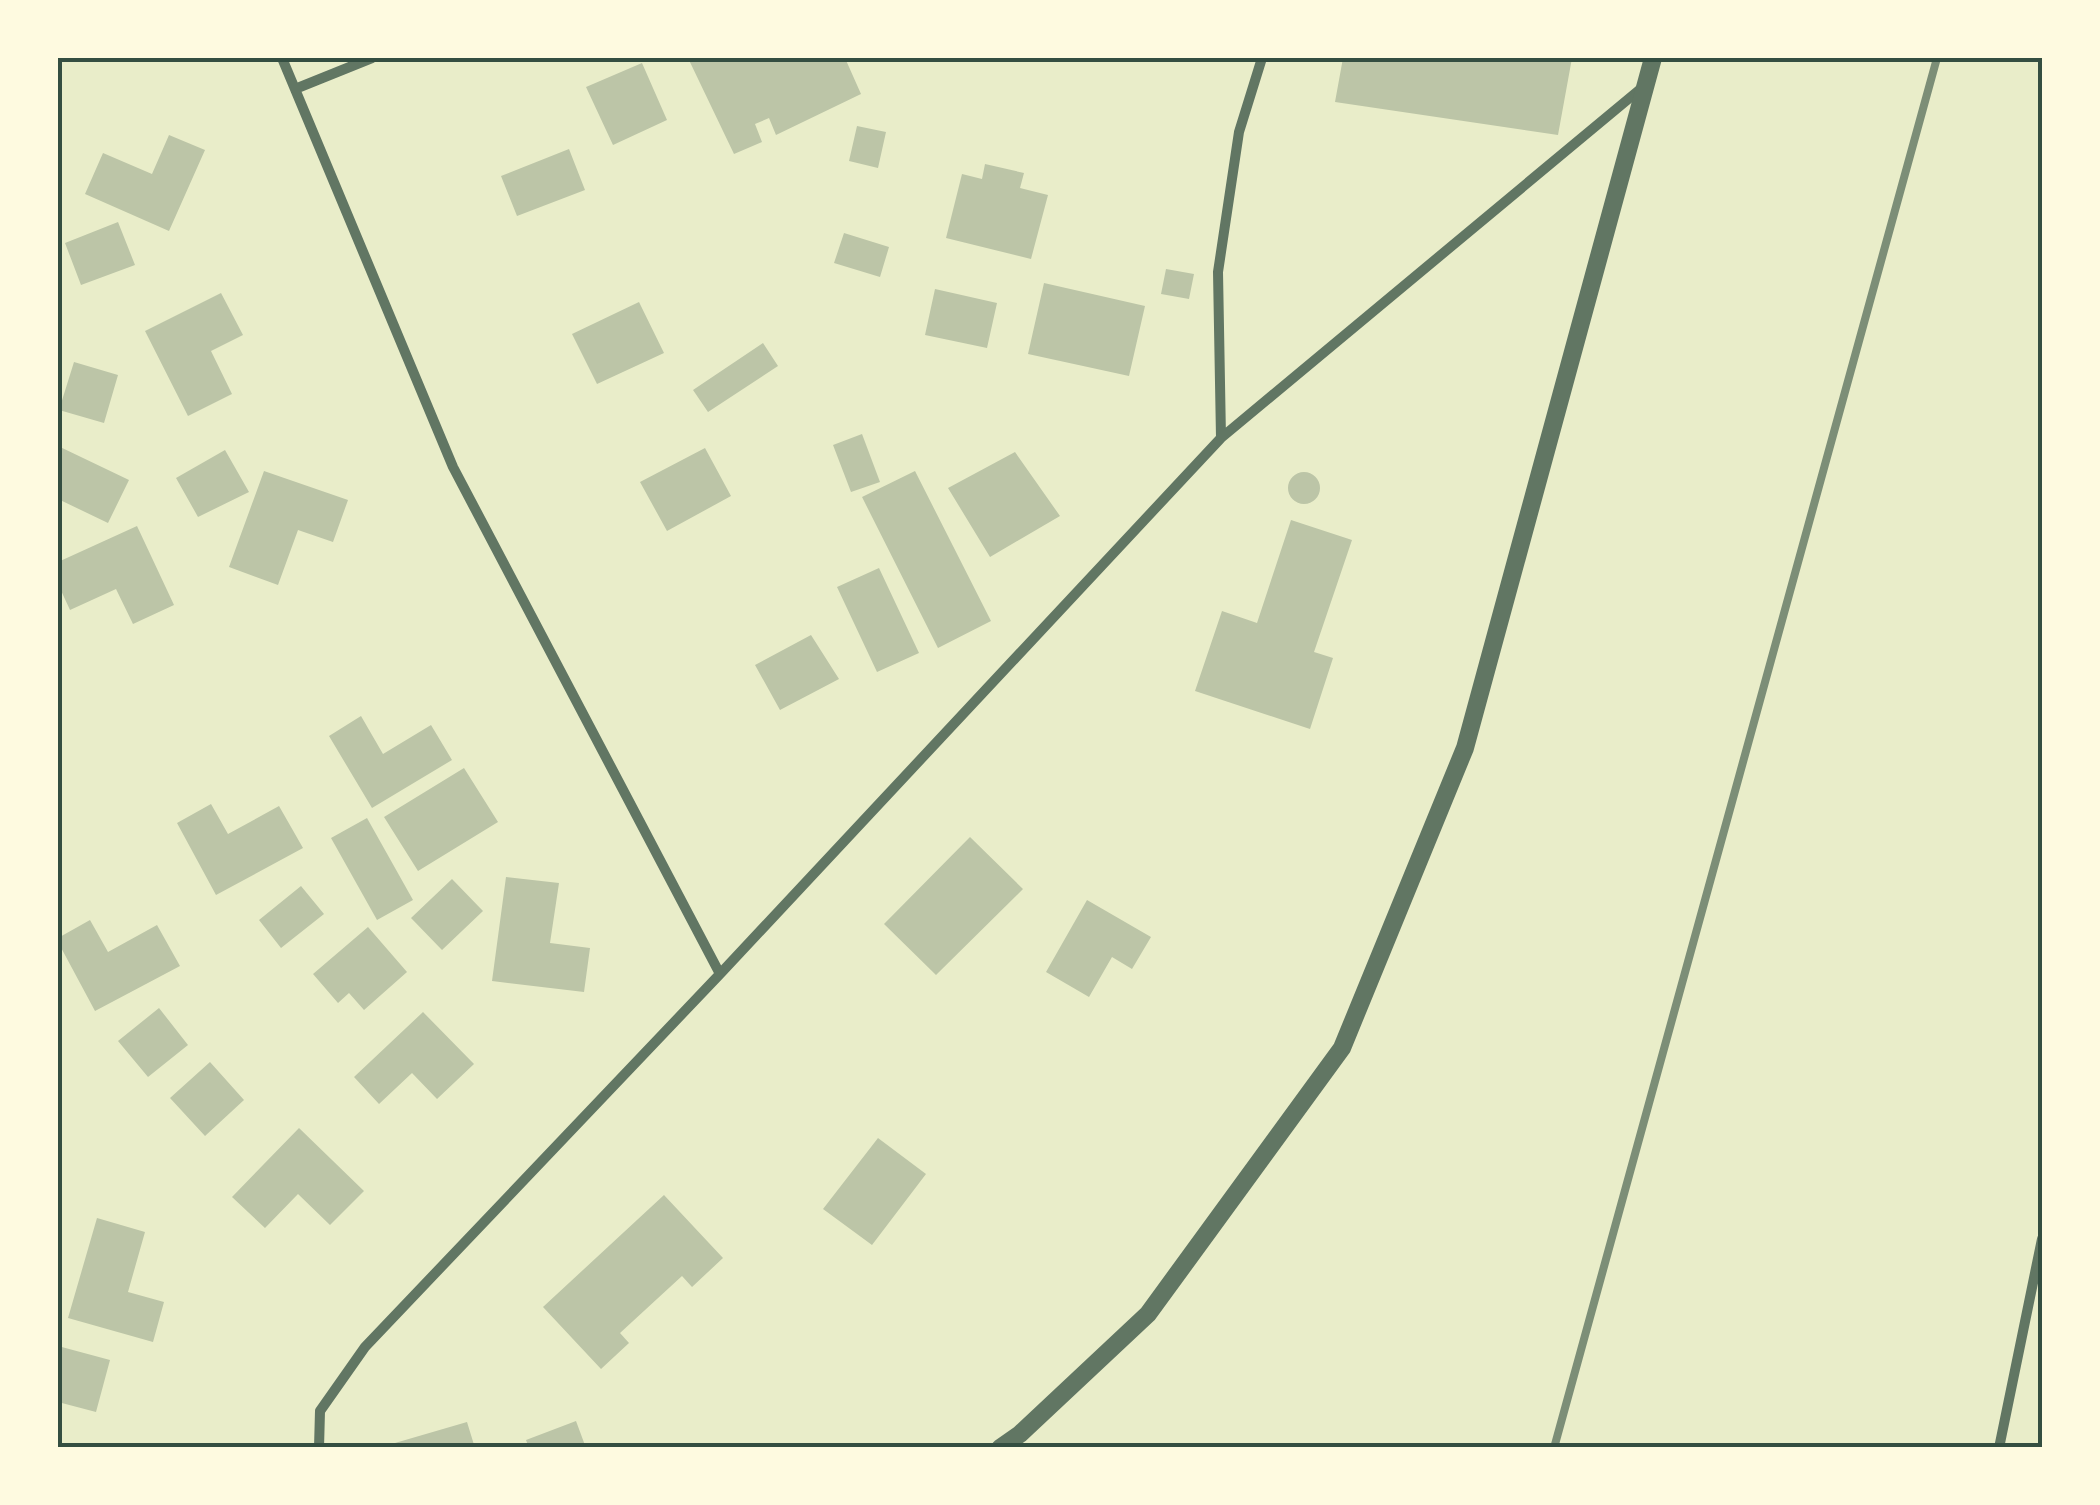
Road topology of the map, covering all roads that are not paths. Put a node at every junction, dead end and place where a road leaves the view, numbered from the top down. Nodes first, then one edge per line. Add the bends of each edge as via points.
1 (282, 58) edge
2 (372, 58) edge
3 (1262, 58) edge
4 (1653, 58) edge
5 (1646, 85) junction
6 (295, 89) junction
7 (1221, 438) junction
8 (720, 974) junction
9 (2042, 1238) edge
10 (2037, 1290) edge
11 (319, 1448) edge
12 (1000, 1448) edge
13 (2000, 1448) edge

1 - 6 street
2 - 6 street
3 - 7 street via 1239,132 1218,272
4 - 5 street
5 - 7 street
5 - 12 street via 1465,748 1342,1048 1148,1314
6 - 8 street via 452,467
7 - 8 street
8 - 11 street via 365,1347 320,1410
9 - 10 street
10 - 13 street

